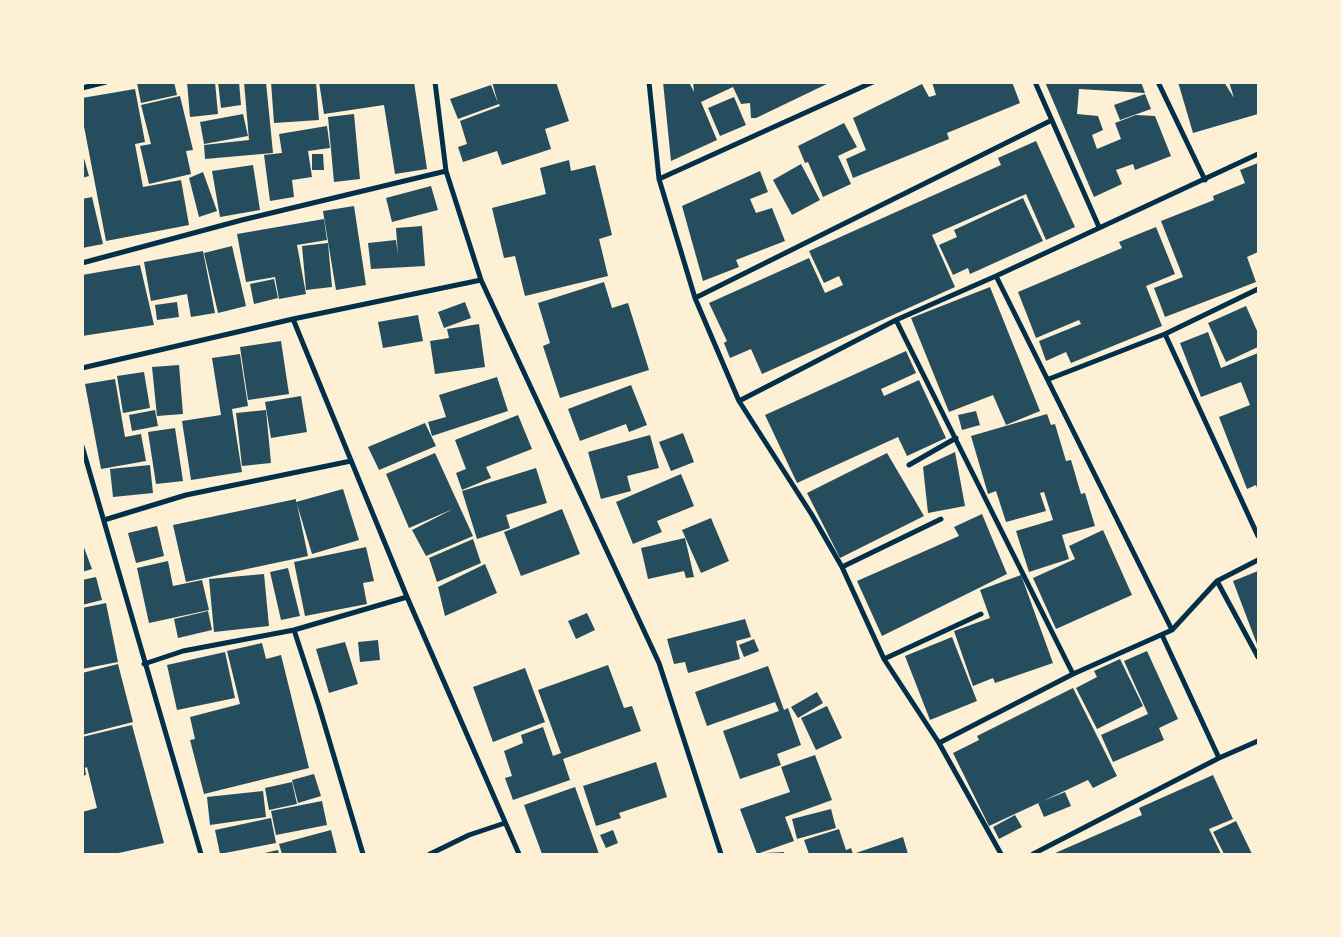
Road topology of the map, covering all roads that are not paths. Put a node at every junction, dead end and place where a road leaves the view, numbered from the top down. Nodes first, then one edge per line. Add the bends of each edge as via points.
1 (106, 82) edge
2 (435, 82) edge
3 (650, 82) edge
4 (873, 82) edge
5 (1035, 82) edge
6 (1158, 82) edge
7 (82, 88) edge
8 (1052, 120) junction
9 (1258, 154) edge
10 (446, 171) junction
11 (659, 179) junction
12 (1205, 180) junction
13 (1099, 227) junction
14 (82, 263) edge
15 (996, 276) junction
16 (481, 280) junction
17 (1258, 289) edge
18 (694, 298) junction
19 (293, 319) junction
20 (896, 320) junction
21 (1165, 334) junction
22 (82, 368) edge
23 (1049, 379) junction
24 (739, 400) junction
25 (956, 438) junction
26 (82, 446) edge
27 (351, 461) junction
28 (909, 465) dead end
29 (941, 519) dead end
30 (104, 520) junction
31 (1258, 536) edge
32 (1258, 560) edge
33 (842, 567) junction
34 (1217, 581) junction
35 (406, 597) junction
36 (981, 614) dead end
37 (294, 630) junction
38 (1172, 630) junction
39 (1162, 635) junction
40 (1258, 657) edge
41 (884, 659) junction
42 (144, 664) junction
43 (1073, 674) junction
44 (1258, 741) edge
45 (939, 743) junction
46 (1219, 758) junction
47 (505, 823) junction
48 (201, 854) edge
49 (363, 854) edge
50 (430, 854) edge
51 (519, 854) edge
52 (721, 854) edge
53 (1001, 854) edge
54 (1033, 854) edge

1 - 7 street
2 - 10 street
3 - 11 street
4 - 11 street
5 - 8 street
6 - 12 street
8 - 13 street
8 - 18 street
9 - 12 street
10 - 14 street
10 - 16 street
11 - 18 street
12 - 13 street
13 - 15 street
15 - 20 street
15 - 23 street
16 - 19 street
16 - 52 street via 659,663
17 - 21 street
18 - 24 street
19 - 22 street
19 - 27 street
20 - 24 street
20 - 25 street
21 - 23 street
21 - 31 street
23 - 38 street
24 - 33 street
25 - 28 street
25 - 43 street
26 - 30 street
27 - 30 street via 186,495
27 - 35 street
29 - 33 street
30 - 42 street
32 - 34 street
33 - 41 street
34 - 38 street
34 - 40 street
35 - 37 street
35 - 47 street
36 - 41 street
37 - 42 street via 205,646
37 - 49 street
38 - 39 street
39 - 43 street
39 - 46 street
41 - 45 street
42 - 48 street
43 - 45 street
44 - 46 street
45 - 53 street
46 - 54 street
47 - 50 street
47 - 51 street

